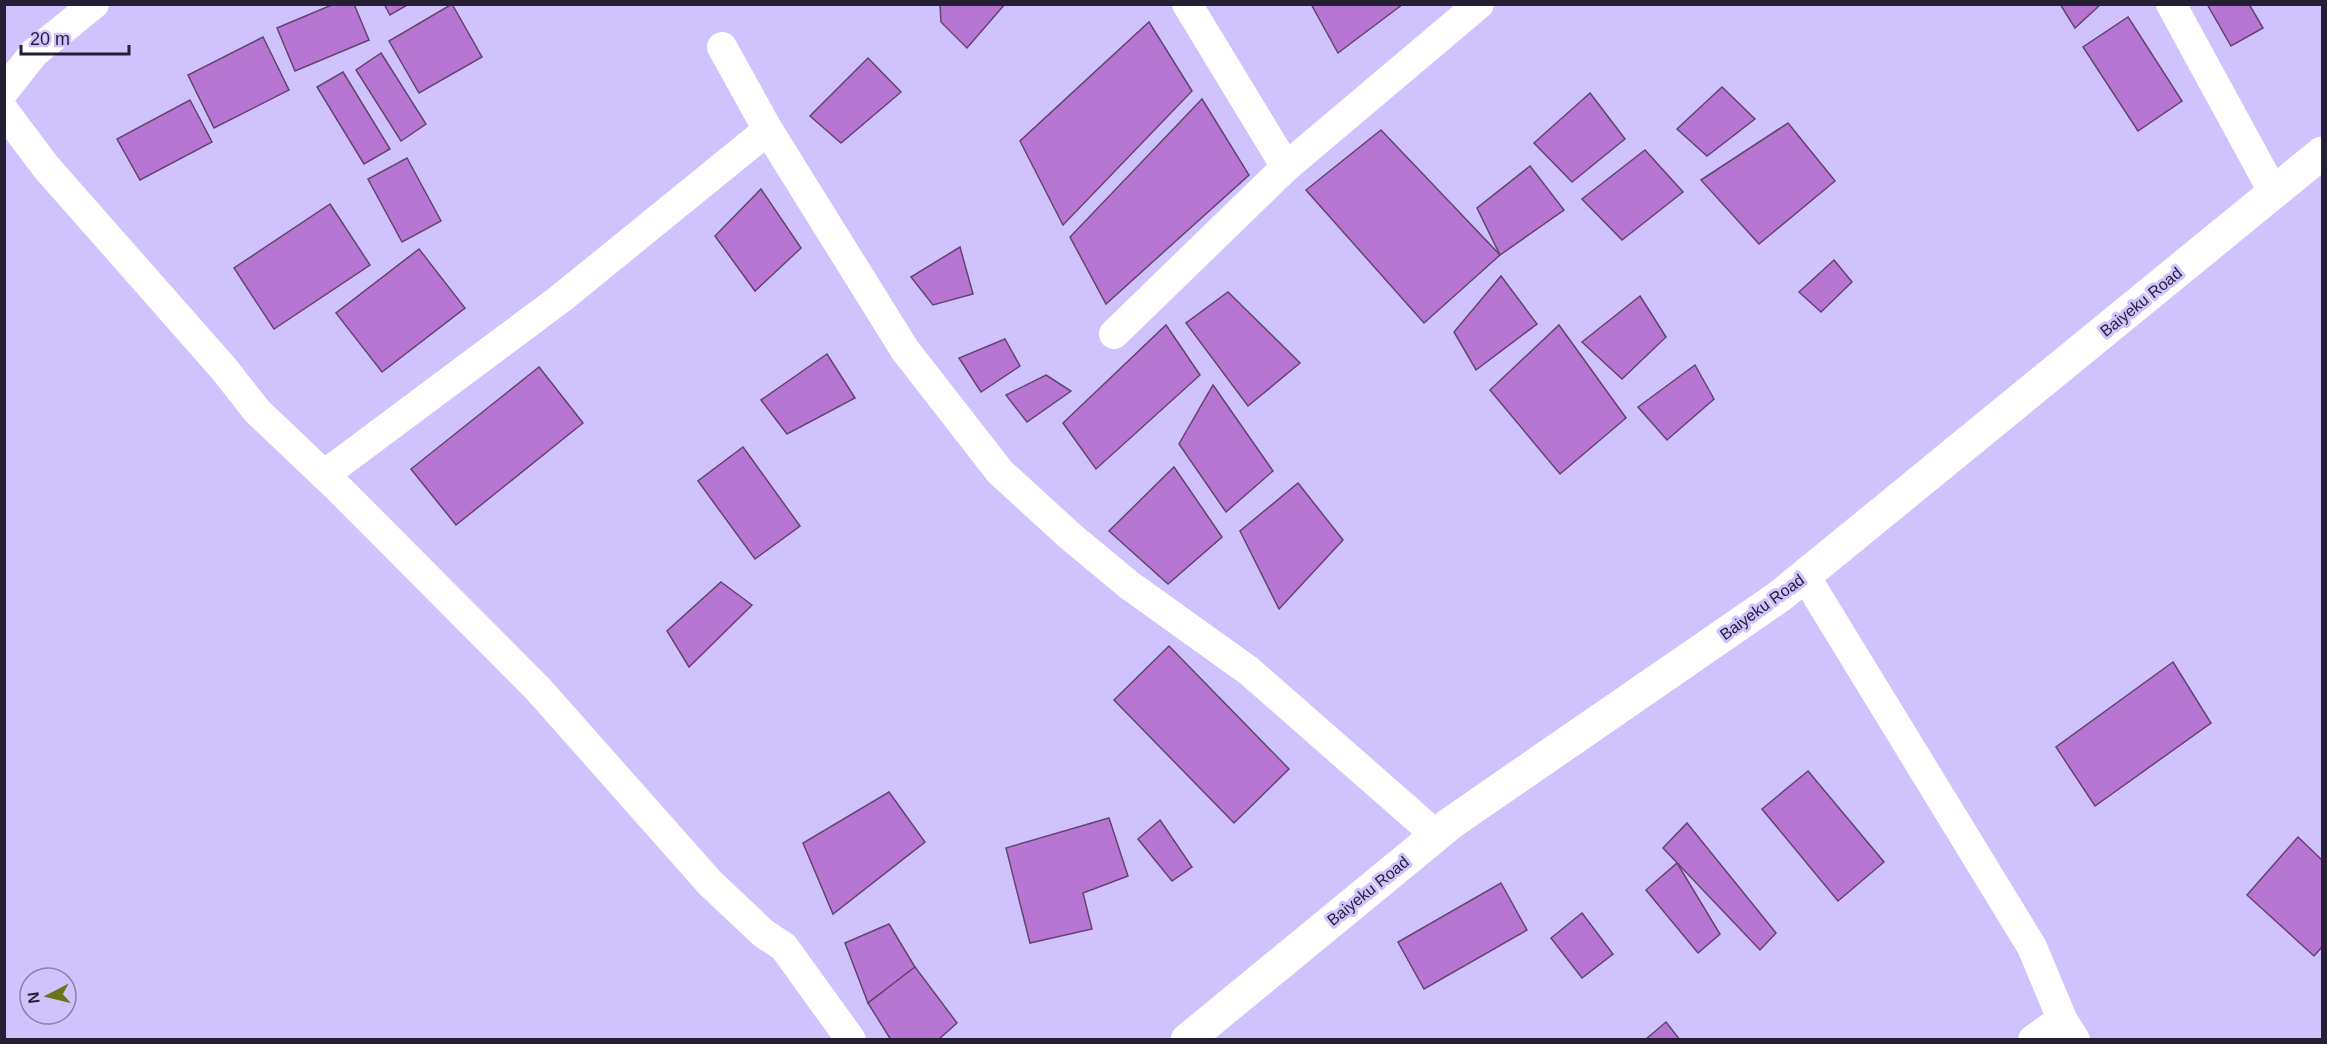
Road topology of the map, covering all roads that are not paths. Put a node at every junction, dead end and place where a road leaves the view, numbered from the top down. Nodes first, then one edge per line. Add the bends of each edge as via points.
1 (94, 4) edge
2 (1187, 4) edge
3 (1479, 4) edge
4 (2171, 4) edge
5 (722, 47) dead end
6 (4, 91) edge
7 (4, 111) edge
8 (768, 130) junction
9 (2322, 153) edge
10 (1286, 167) junction
11 (2274, 193) junction
12 (1114, 334) dead end
13 (324, 475) junction
14 (1805, 576) junction
15 (1436, 835) junction
16 (2068, 1029) edge
17 (852, 1040) edge
18 (1187, 1040) edge
19 (2033, 1040) edge

1 - 6 street via 34,53
2 - 10 street
3 - 10 street
4 - 11 street
5 - 8 street
7 - 13 street via 46,167 258,411
8 - 13 street via 560,299
8 - 15 street via 905,350 1000,472 1130,585 1249,671
9 - 11 main road, Baiyeku Road
10 - 12 street
11 - 14 main road, Baiyeku Road
13 - 17 street via 539,690 710,883 763,933 784,947
14 - 15 main road, Baiyeku Road
14 - 16 street via 2032,947
15 - 18 main road, Baiyeku Road
16 - 19 street

